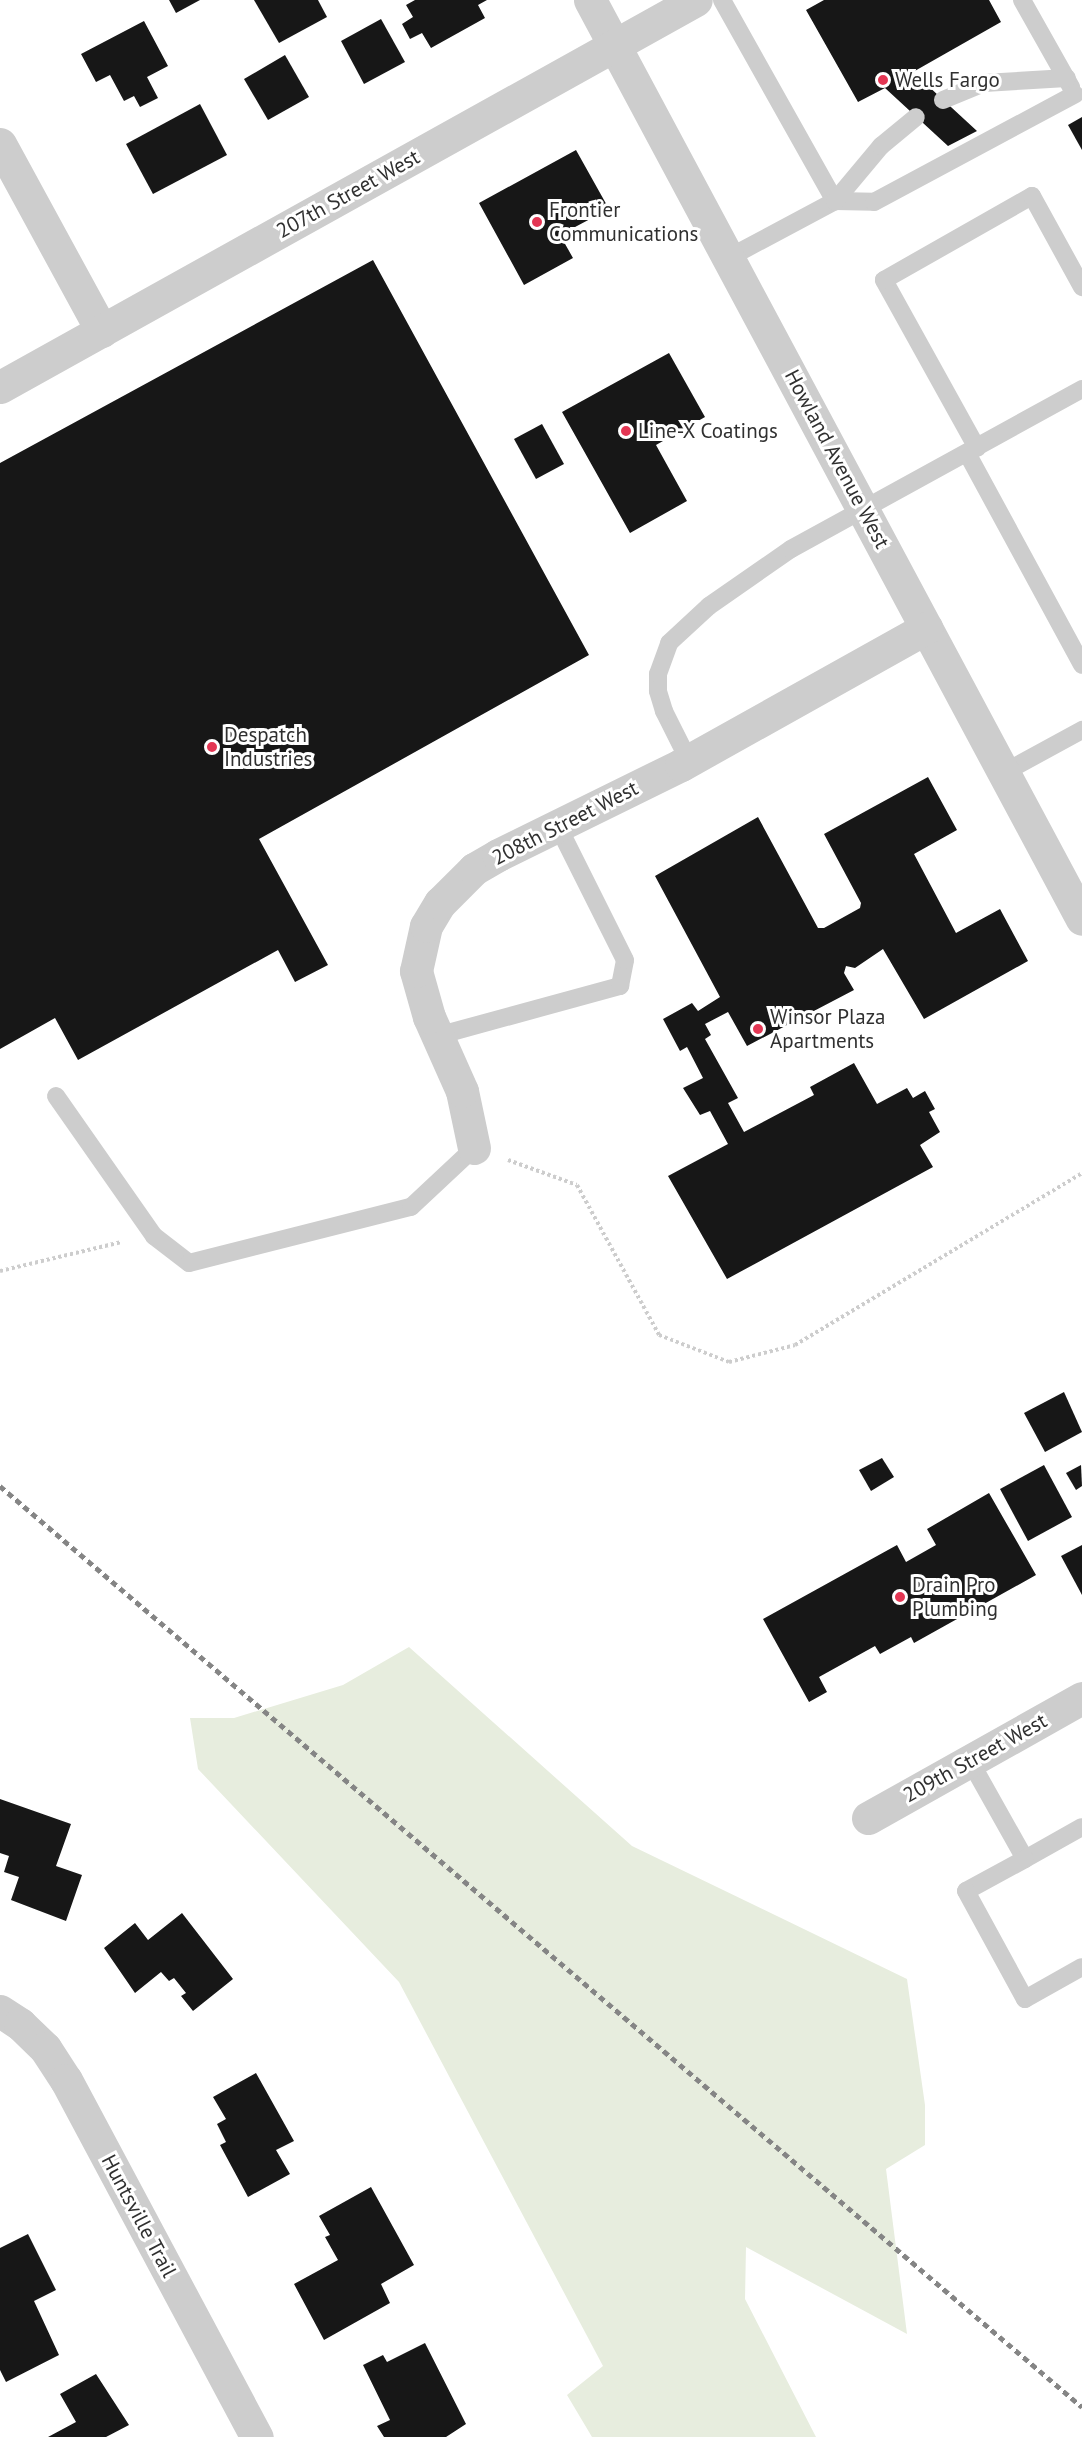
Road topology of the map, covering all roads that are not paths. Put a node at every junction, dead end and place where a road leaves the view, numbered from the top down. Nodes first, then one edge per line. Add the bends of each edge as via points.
1 (590, 0) edge
2 (696, 0) edge
3 (722, 0) edge
4 (1022, 0) edge
5 (615, 46) junction
6 (1074, 87) edge
7 (944, 100) dead end
8 (916, 117) dead end
9 (0, 144) edge
10 (835, 201) junction
11 (730, 257) junction
12 (1082, 287) edge
13 (102, 330) junction
14 (0, 387) edge
15 (1082, 389) edge
16 (972, 450) junction
17 (864, 509) junction
18 (926, 628) junction
19 (1082, 665) edge
20 (1082, 730) edge
21 (689, 760) junction
22 (1005, 772) junction
23 (558, 826) junction
24 (1082, 919) edge
25 (437, 1036) junction
26 (56, 1096) dead end
27 (474, 1148) joint
28 (1082, 1698) edge
29 (970, 1761) junction
30 (868, 1818) dead end
31 (1082, 1827) edge
32 (1025, 1859) junction
33 (1082, 1967) edge
34 (0, 2011) edge
35 (258, 2437) edge

1 - 5 street, Howland Avenue West
2 - 5 street, 207th Street West
3 - 10 lane
4 - 6 lane
5 - 11 street, Howland Avenue West
5 - 13 street, 207th Street West
6 - 7 lane via 996,81
6 - 10 lane via 874,202
8 - 10 lane via 881,146
9 - 13 street
10 - 11 lane
11 - 17 street, Howland Avenue West
12 - 16 lane via 1032,196 884,280
13 - 14 street, 207th Street West
15 - 16 lane
16 - 17 lane
16 - 19 lane
17 - 18 street, Howland Avenue West
17 - 21 lane via 763,567 669,643 658,674 658,691
18 - 21 street, 208th Street West
18 - 22 street, Howland Avenue West
20 - 22 lane
21 - 23 street, 208th Street West
22 - 24 street, Howland Avenue West
23 - 25 street, 208th Street West via 474,870 440,903 426,926 416,971
23 - 25 lane via 625,960 620,986
25 - 27 street, 208th Street West via 462,1092
26 - 27 lane via 154,1236 189,1263 411,1207
28 - 29 street, 209th Street West
29 - 30 street, 209th Street West
29 - 32 lane
31 - 32 lane
32 - 33 lane via 966,1891 1025,1999
34 - 35 street, Huntsville Trail via 21,2024 45,2048 66,2080

